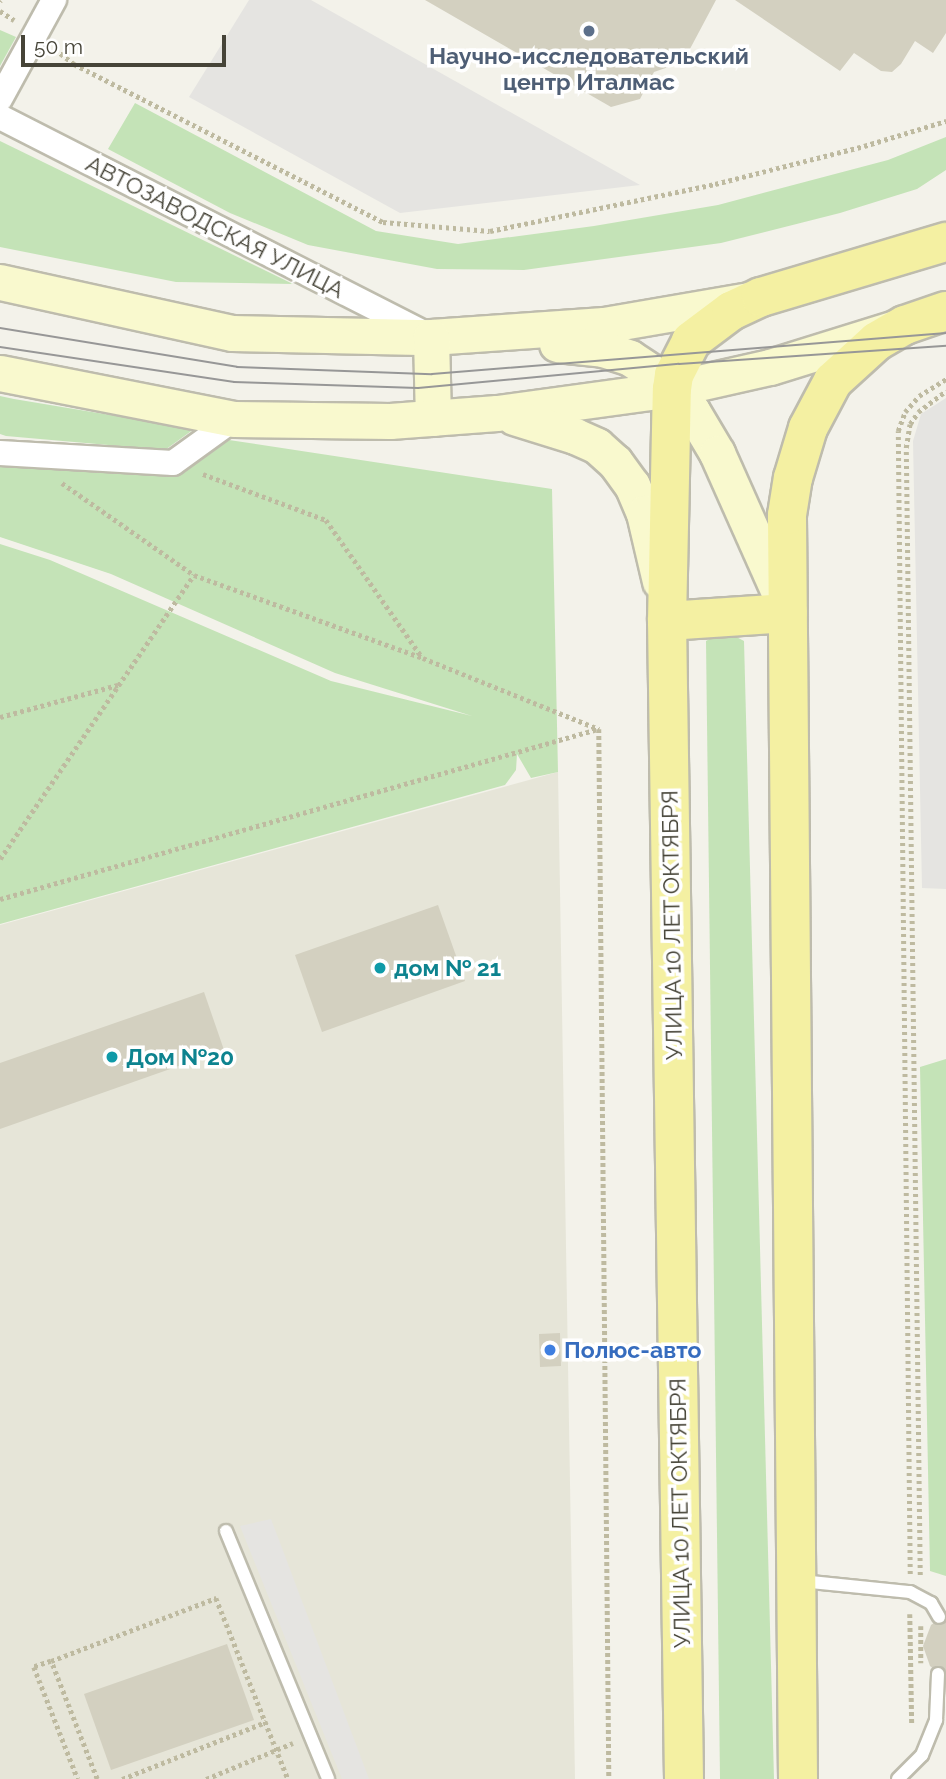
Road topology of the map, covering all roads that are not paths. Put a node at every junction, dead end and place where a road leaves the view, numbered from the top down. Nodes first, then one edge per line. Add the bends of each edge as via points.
1 (54, 0) edge
2 (0, 99) edge
3 (0, 117) edge
4 (943, 241) edge
5 (0, 282) edge
6 (761, 297) junction
7 (946, 311) edge
8 (905, 325) junction
9 (431, 337) junction
10 (0, 373) edge
11 (672, 389) junction
12 (497, 413) junction
13 (433, 418) junction
14 (234, 419) junction
15 (10, 453) edge
16 (788, 613) junction
17 (667, 621) junction
18 (226, 1531) dead end
19 (796, 1581) junction
20 (939, 1617) dead end
21 (938, 1674) dead end
22 (328, 1779) edge
23 (684, 1779) edge
24 (798, 1779) edge
25 (898, 1779) edge

1 - 2 street
3 - 9 street, АВТОЗАВОДСКАЯ УЛИЦА
4 - 6 main road, УЛИЦА 10 ЛЕТ ОКТЯБРЯ
5 - 9 main road, АВТОЗАВОДСКАЯ УЛИЦА via 232,333
6 - 9 main road, АВТОЗАВОДСКАЯ УЛИЦА via 604,325
6 - 11 main road, УЛИЦА 10 ЛЕТ ОКТЯБРЯ via 731,310 691,341 674,374
7 - 8 main road
8 - 11 main road via 770,367
8 - 16 main road via 842,369 811,421 789,496
9 - 11 main road via 603,349 640,364
9 - 13 main road
10 - 14 main road
11 - 12 main road
11 - 16 main road via 692,411 717,453
11 - 17 main road, УЛИЦА 10 ЛЕТ ОКТЯБРЯ
12 - 13 main road
12 - 17 main road via 575,436 597,446 615,462 644,513
13 - 14 main road
14 - 15 street via 173,463
16 - 17 main road
16 - 19 main road
17 - 23 main road, УЛИЦА 10 ЛЕТ ОКТЯБРЯ
18 - 22 lane
19 - 20 lane via 915,1594 931,1603
19 - 24 main road
21 - 25 lane via 936,1720 922,1755

